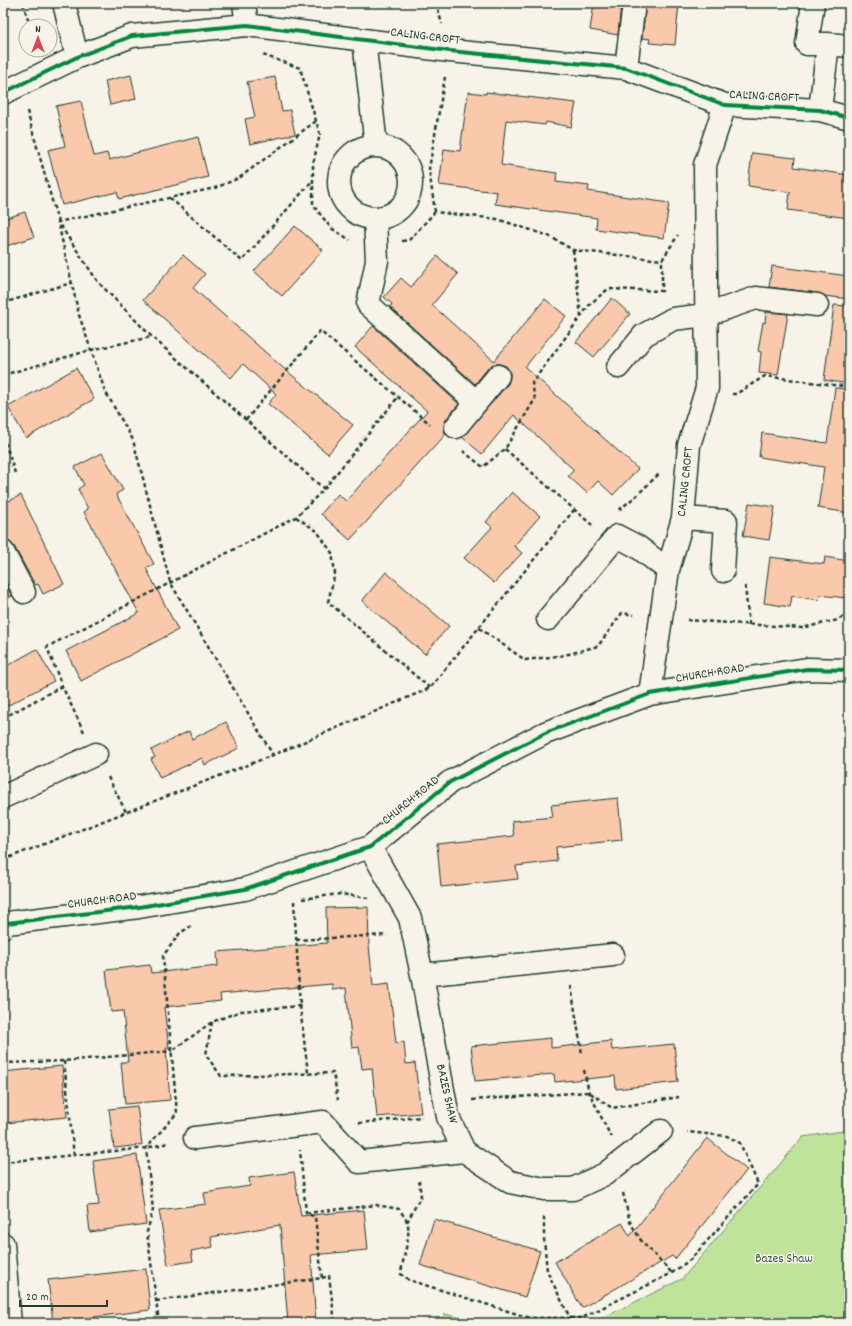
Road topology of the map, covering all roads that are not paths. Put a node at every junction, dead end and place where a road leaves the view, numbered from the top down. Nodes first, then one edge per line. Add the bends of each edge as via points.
1 (64, 3) edge
2 (244, 3) edge
3 (634, 3) edge
4 (813, 3) edge
5 (248, 25) junction
6 (364, 40) junction
7 (839, 45) edge
8 (77, 57) junction
9 (626, 68) junction
10 (11, 89) edge
11 (724, 105) junction
12 (820, 110) junction
13 (849, 118) edge
14 (376, 146) junction
15 (375, 218) junction
16 (817, 305) dead end
17 (706, 315) junction
18 (618, 367) dead end
19 (498, 376) dead end
20 (476, 402) junction
21 (456, 427) dead end
22 (683, 518) junction
23 (3, 552) edge
24 (668, 570) junction
25 (723, 572) dead end
26 (24, 592) dead end
27 (548, 619) dead end
28 (849, 670) edge
29 (650, 694) junction
30 (96, 754) road end
31 (3, 797) edge
32 (370, 847) junction
33 (4, 922) edge
34 (613, 956) dead end
35 (422, 975) junction
36 (660, 1132) road end
37 (195, 1138) road end
38 (464, 1151) junction
39 (3, 1244) edge
40 (10, 1323) edge

1 - 8 street
2 - 5 street
3 - 9 street
4 - 7 street via 807,44
5 - 6 street, CALING CROFT
5 - 8 street, CALING CROFT via 132,36
6 - 9 street, CALING CROFT
6 - 14 street
7 - 12 street
8 - 10 street, CALING CROFT
9 - 11 street, CALING CROFT
11 - 12 street, CALING CROFT
11 - 17 street, CALING CROFT via 705,165
12 - 13 street, CALING CROFT
14 - 15 street via 399,155 408,168 411,180 409,192 401,207 391,214
14 - 15 street via 356,151 347,159 339,180 340,192 352,210 363,216
15 - 20 street via 377,261 368,304
16 - 17 street via 756,298
17 - 18 street via 673,319 644,335
17 - 22 street, CALING CROFT via 707,388 689,445
19 - 20 street
20 - 21 street
22 - 24 street, CALING CROFT
22 - 25 street via 726,521
23 - 26 street
24 - 27 street via 638,547 616,536
24 - 29 street, CALING CROFT
28 - 29 street, CHURCH ROAD via 807,669
29 - 32 street, CHURCH ROAD via 545,733 450,782
30 - 31 street
32 - 33 street, CHURCH ROAD via 245,889 139,907
32 - 35 street, BAZES SHAW via 410,918
34 - 35 street
35 - 38 street, BAZES SHAW via 448,1117
36 - 38 street via 605,1174 573,1189 544,1189 510,1182
37 - 38 street via 323,1122 359,1162
39 - 40 street

